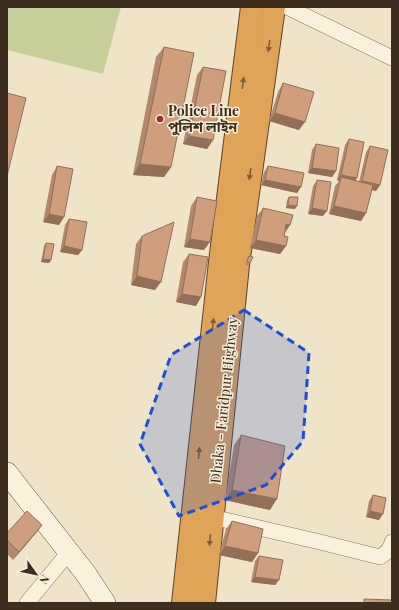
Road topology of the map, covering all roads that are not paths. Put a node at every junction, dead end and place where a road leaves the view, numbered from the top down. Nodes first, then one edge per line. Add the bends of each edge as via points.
1 (252, 7) edge
2 (274, 7) edge
3 (287, 7) edge
4 (392, 58) edge
5 (7, 473) edge
6 (206, 483) junction
7 (212, 517) junction
8 (392, 542) edge
9 (69, 552) junction
10 (27, 603) edge
11 (104, 603) edge
12 (183, 603) edge
13 (204, 603) edge

6 -> 1 highway, Dhaka - Faridpur Highway via 220,262
2 -> 6 highway, Dhaka - Faridpur Highway
3 - 4 street
5 - 9 street
6 - 7 highway, Dhaka - Faridpur Highway
6 - 12 highway, Dhaka - Faridpur Highway
7 - 8 street via 380,557 392,546
7 -> 13 highway, Dhaka - Faridpur Highway
9 - 10 street
9 - 11 street

